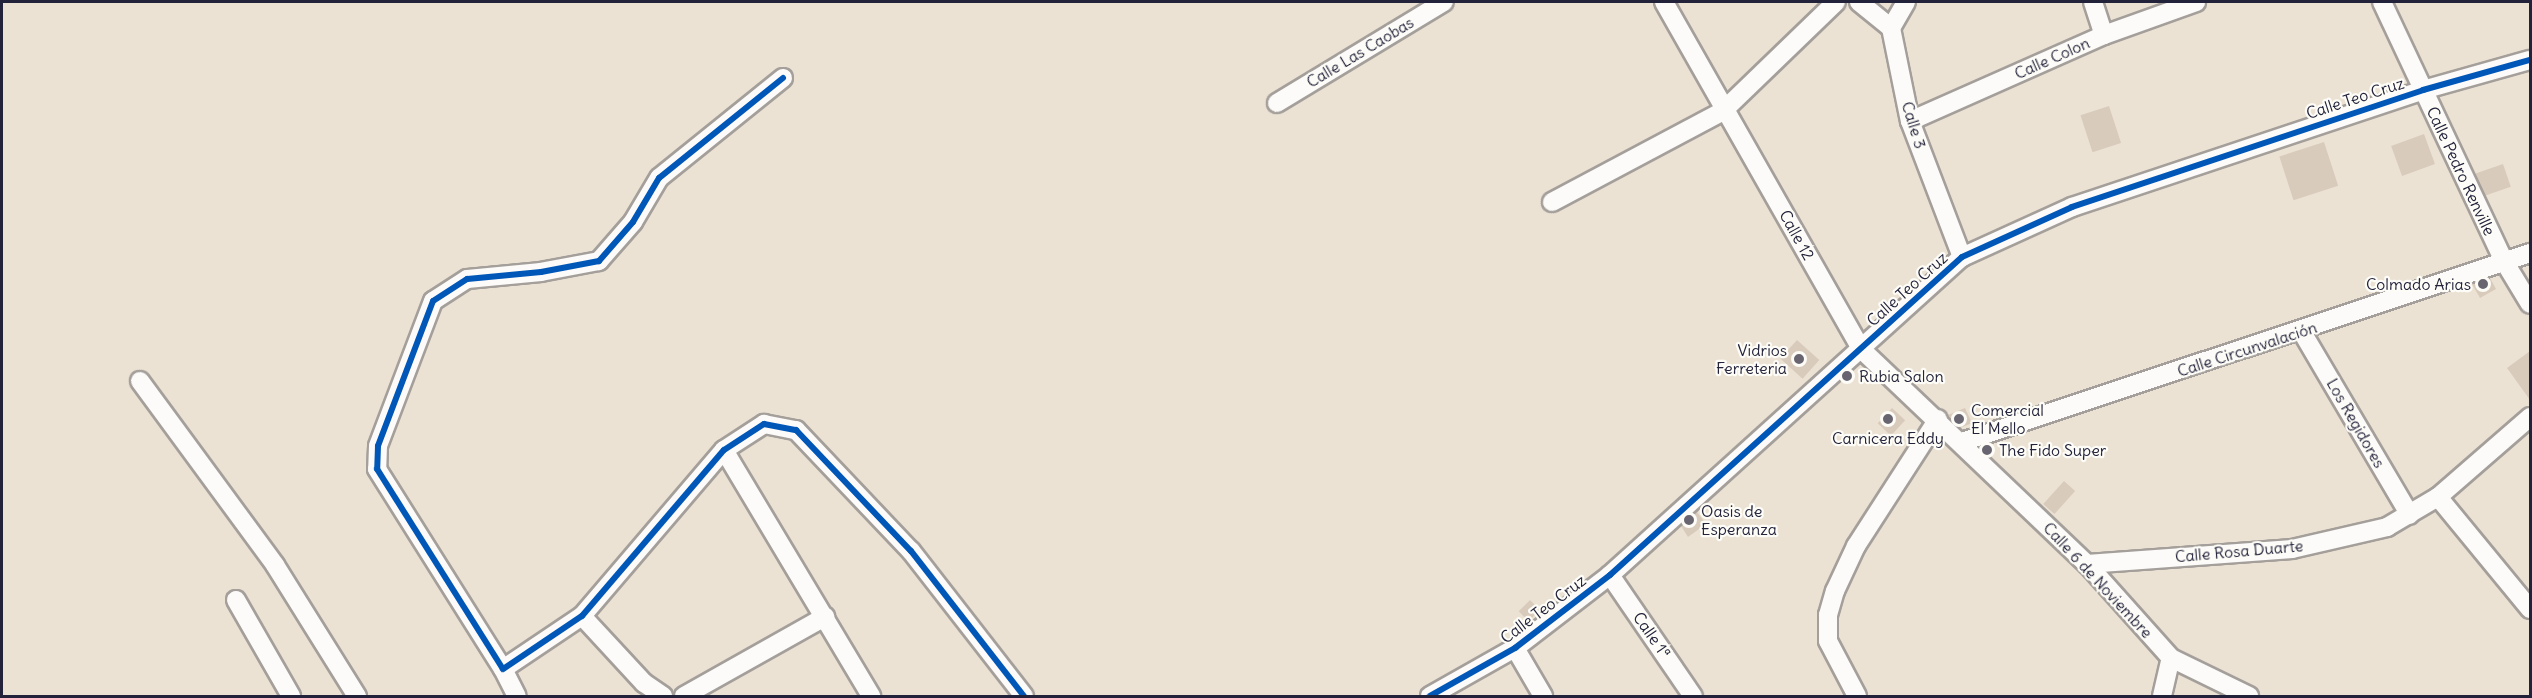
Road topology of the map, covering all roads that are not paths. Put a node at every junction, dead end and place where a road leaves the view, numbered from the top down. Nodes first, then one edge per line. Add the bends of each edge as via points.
1 (1444, 2) edge
2 (1664, 2) edge
3 (1836, 2) edge
4 (1859, 2) edge
5 (1906, 2) edge
6 (2093, 2) edge
7 (2196, 2) edge
8 (2382, 2) edge
9 (1892, 28) junction
10 (2104, 35) junction
11 (2530, 60) edge
12 (783, 78) dead end
13 (2423, 90) junction
14 (1277, 103) dead end
15 (1723, 111) junction
16 (1910, 121) junction
17 (1552, 202) dead end
18 (2530, 253) edge
19 (1962, 257) junction
20 (2504, 261) junction
21 (2530, 304) edge
22 (2302, 332) junction
23 (1861, 350) junction
24 (140, 381) dead end
25 (2530, 417) edge
26 (1938, 419) junction
27 (1962, 442) junction
28 (724, 450) junction
29 (2438, 497) junction
30 (2410, 514) junction
31 (2087, 564) junction
32 (1610, 575) junction
33 (236, 600) dead end
34 (2530, 609) edge
35 (582, 616) junction
36 (825, 617) junction
37 (1515, 648) junction
38 (2171, 658) junction
39 (502, 669) junction
40 (291, 696) edge
41 (357, 696) edge
42 (517, 696) edge
43 (663, 696) edge
44 (684, 696) edge
45 (871, 696) edge
46 (1024, 696) edge
47 (1430, 696) edge
48 (1543, 696) edge
49 (1693, 696) edge
50 (1857, 696) edge
51 (2162, 696) edge
52 (2249, 696) edge

1 - 14 street, Calle Las Caobas
2 - 15 street, Calle 12
3 - 15 street
4 - 9 street
5 - 9 street
6 - 10 street
7 - 10 street, Calle Colon
8 - 13 street, Calle Pedro Renville
9 - 16 street, Calle 3
10 - 16 street, Calle Colon
11 - 13 street, Calle Teo Cruz
12 - 39 street via 659,178 633,222 598,261 541,272 467,279 434,301 378,446 377,469
13 - 19 street, Calle Teo Cruz via 2072,207
13 - 20 street, Calle Pedro Renville
15 - 17 street
15 - 23 street, Calle 12
16 - 19 street, Calle 3
18 - 20 street, Calle Circunvalación
19 - 23 street, Calle Teo Cruz
20 - 21 street, Calle Pedro Renville
20 - 22 street, Calle Circunvalación
22 - 27 street, Calle Circunvalación
22 - 30 street, Los Regidores
23 - 26 street, Calle 12
23 - 32 street, Calle Teo Cruz
24 - 41 street via 275,565
25 - 29 street, Calle Rosa Duarte
26 - 27 street, Calle 12
26 - 50 street via 1856,546 1834,591 1828,615 1828,641
27 - 31 street, Calle 6 de Noviembre
28 - 35 street
28 - 36 street
28 - 46 street via 764,424 796,430 911,551
29 - 30 street, Calle Rosa Duarte
29 - 34 street
30 - 31 street, Calle Rosa Duarte via 2387,527 2292,549
31 - 38 street, Calle 6 de Noviembre
32 - 37 street, Calle Teo Cruz
32 - 49 street, Calle 1ª
33 - 40 street
35 - 39 street
35 - 43 street via 644,683
36 - 44 street
36 - 45 street
37 - 47 street, Calle Teo Cruz
37 - 48 street
38 - 51 street
38 - 52 street, Calle 6 de Noviembre
39 - 42 street

